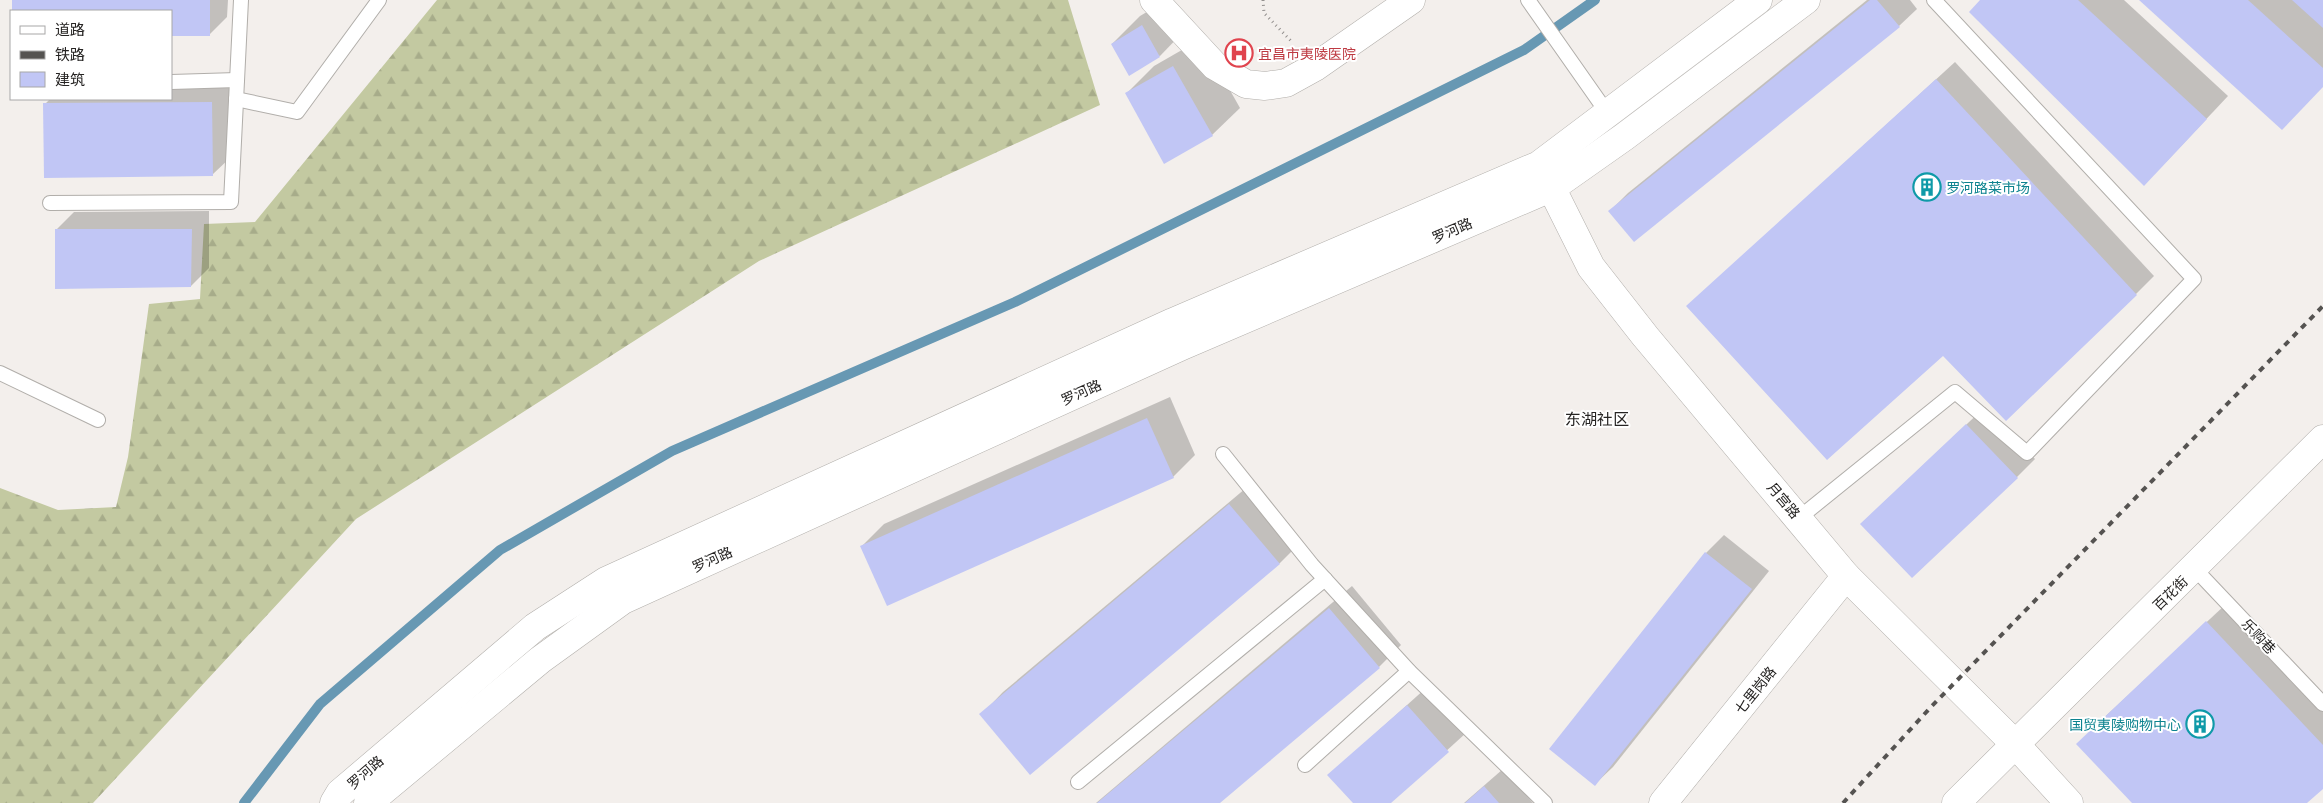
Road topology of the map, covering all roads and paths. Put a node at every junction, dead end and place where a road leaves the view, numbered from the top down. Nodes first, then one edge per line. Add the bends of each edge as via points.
1 (242, 0) edge
2 (379, 0) edge
3 (1154, 0) edge
4 (1263, 0) edge
5 (1411, 0) edge
6 (1528, 0) edge
7 (1758, 0) edge
8 (1806, 0) edge
9 (1934, 0) edge
10 (1316, 67) junction
11 (237, 80) junction
12 (172, 82) edge
13 (236, 99) junction
14 (1608, 114) junction
15 (1546, 176) junction
16 (50, 203) dead end
17 (0, 373) edge
18 (98, 420) dead end
19 (2323, 439) edge
20 (1223, 454) dead end
21 (1799, 518) junction
22 (2195, 568) junction
23 (1846, 576) junction
24 (1324, 579) junction
25 (1409, 671) junction
26 (2323, 704) edge
27 (2015, 744) junction
28 (1305, 765) dead end
29 (1078, 782) dead end
30 (334, 803) edge
31 (368, 803) edge
32 (1546, 803) edge
33 (1663, 803) edge
34 (1956, 803) edge
35 (2069, 803) edge

1 - 11 lane
2 - 13 lane via 297,112
3 - 10 main road via 1215,66 1246,84 1286,84
4 - 10 path via 1264,13
5 - 10 main road
6 - 14 lane
7 - 14 main road, 罗河路
8 - 15 main road, 罗河路 via 1624,138
9 - 21 lane via 2194,279 2027,452 1955,392
11 - 12 lane
11 - 13 lane
13 - 16 lane via 231,202
14 - 15 main road, 罗河路
15 - 21 main road, 月宫路 via 1590,267
15 - 30 main road, 罗河路 via 1173,322 606,581 535,627 340,793
15 - 31 main road, 罗河路 via 1182,346 623,600 540,660
17 - 18 lane
19 - 22 main road, 百花街
20 - 24 lane
21 - 23 main road, 月宫路
22 - 26 lane, 乐购巷
22 - 27 main road, 百花街
23 - 27 main road, 月宫路
23 - 33 main road, 七里岗路
24 - 25 lane
24 - 29 lane
25 - 28 lane
25 - 32 lane
27 - 34 main road, 百花街
27 - 35 main road, 月宫路

